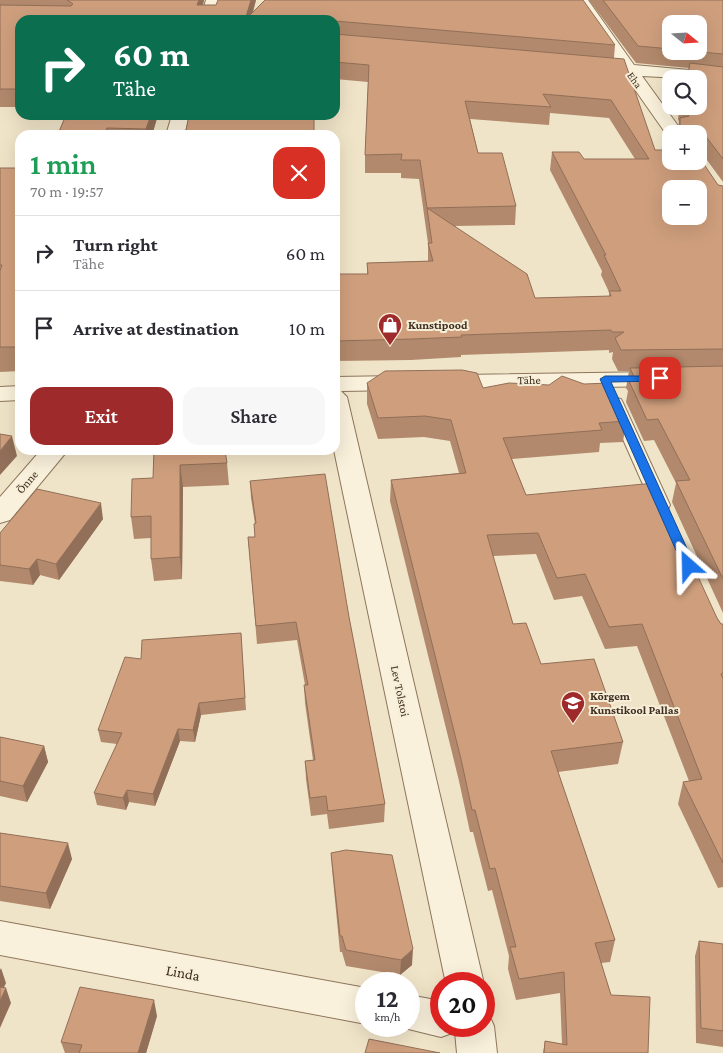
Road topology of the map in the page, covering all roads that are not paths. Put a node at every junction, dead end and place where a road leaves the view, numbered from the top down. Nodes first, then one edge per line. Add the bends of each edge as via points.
1 (214, 0) edge
2 (580, 0) edge
3 (210, 15) edge
4 (569, 64) edge
5 (628, 69) junction
6 (723, 78) edge
7 (579, 80) edge
8 (638, 84) junction
9 (662, 86) edge
10 (707, 91) edge
11 (723, 92) edge
12 (668, 125) edge
13 (723, 378) edge
14 (605, 379) junction
15 (340, 384) edge
16 (15, 393) edge
17 (0, 394) edge
18 (340, 420) edge
19 (51, 455) edge
20 (0, 514) edge
21 (667, 519) edge
22 (0, 938) edge
23 (462, 972) edge
24 (355, 1004) edge
25 (475, 1037) edge
26 (477, 1053) edge

1 - 3 street
2 - 5 street, Eha
4 - 5 street
5 - 6 street
5 - 8 street, Eha
7 - 8 street
8 - 9 street
8 - 12 street, Eha
10 - 11 street
13 - 14 street, Tähe
14 - 15 street, Tähe
14 - 21 lane
16 - 17 street
18 - 23 street, Lev Tolstoi
19 - 20 street, Õnne
22 - 24 street, Linda
25 - 26 street

